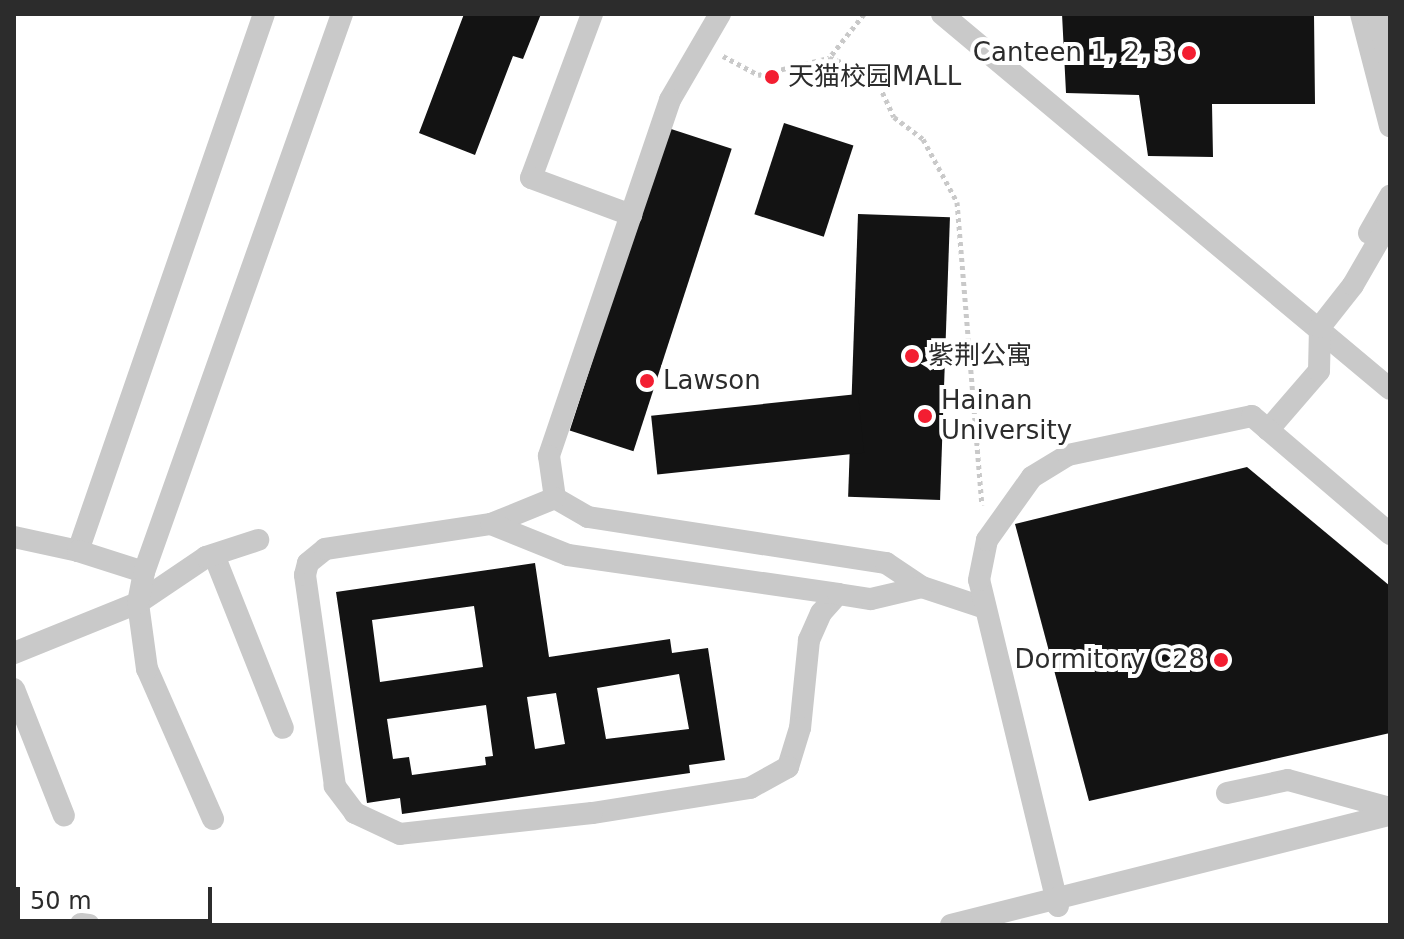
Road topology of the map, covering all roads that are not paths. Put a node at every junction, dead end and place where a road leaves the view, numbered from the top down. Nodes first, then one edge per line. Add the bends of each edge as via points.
1 (264, 14) edge
2 (342, 14) edge
3 (592, 14) edge
4 (720, 14) edge
5 (1361, 14) edge
6 (1377, 14) edge
7 (956, 18) edge
8 (1390, 63) edge
9 (1390, 126) edge
10 (1390, 196) edge
11 (631, 215) junction
12 (1390, 221) edge
13 (1319, 318) junction
14 (1390, 374) edge
15 (1390, 389) edge
16 (1268, 430) junction
17 (555, 498) junction
18 (491, 524) junction
19 (1390, 534) edge
20 (14, 537) edge
21 (258, 540) dead end
22 (78, 551) junction
23 (214, 555) junction
24 (144, 572) junction
25 (922, 587) junction
26 (838, 594) junction
27 (138, 603) junction
28 (985, 608) junction
29 (14, 653) edge
30 (14, 689) edge
31 (283, 728) dead end
32 (1227, 793) dead end
33 (1390, 808) edge
34 (1390, 815) edge
35 (64, 816) dead end
36 (213, 819) dead end
37 (1390, 826) edge
38 (1057, 901) junction
39 (81, 924) edge
40 (959, 924) edge
41 (89, 925) edge
42 (998, 925) edge

1 - 22 street
2 - 24 street
3 - 11 street via 531,178
4 - 11 street via 670,100
5 - 9 street
6 - 8 street
7 - 13 street
10 - 13 street
11 - 17 street via 549,456
12 - 13 street
13 - 14 street
13 - 15 street
13 - 16 street via 1319,371
16 - 19 street
16 - 28 street via 1252,416 1068,455 1032,477 987,540 979,580
17 - 18 street
17 - 25 street via 588,517 886,563
18 - 26 street via 568,555
18 - 26 street via 325,549 308,563 305,575 335,786 355,813 400,834 725,795 773,778 788,767 796,750 809,640 821,613
20 - 22 street
21 - 23 street
22 - 24 street
23 - 27 street
23 - 31 street
24 - 27 street
25 - 26 street via 871,599
25 - 28 street
27 - 29 street
27 - 36 street via 147,669
28 - 38 street
30 - 35 street
32 - 33 street via 1288,780
34 - 38 street
37 - 38 street
38 - 40 street
38 - 42 street
39 - 41 street

